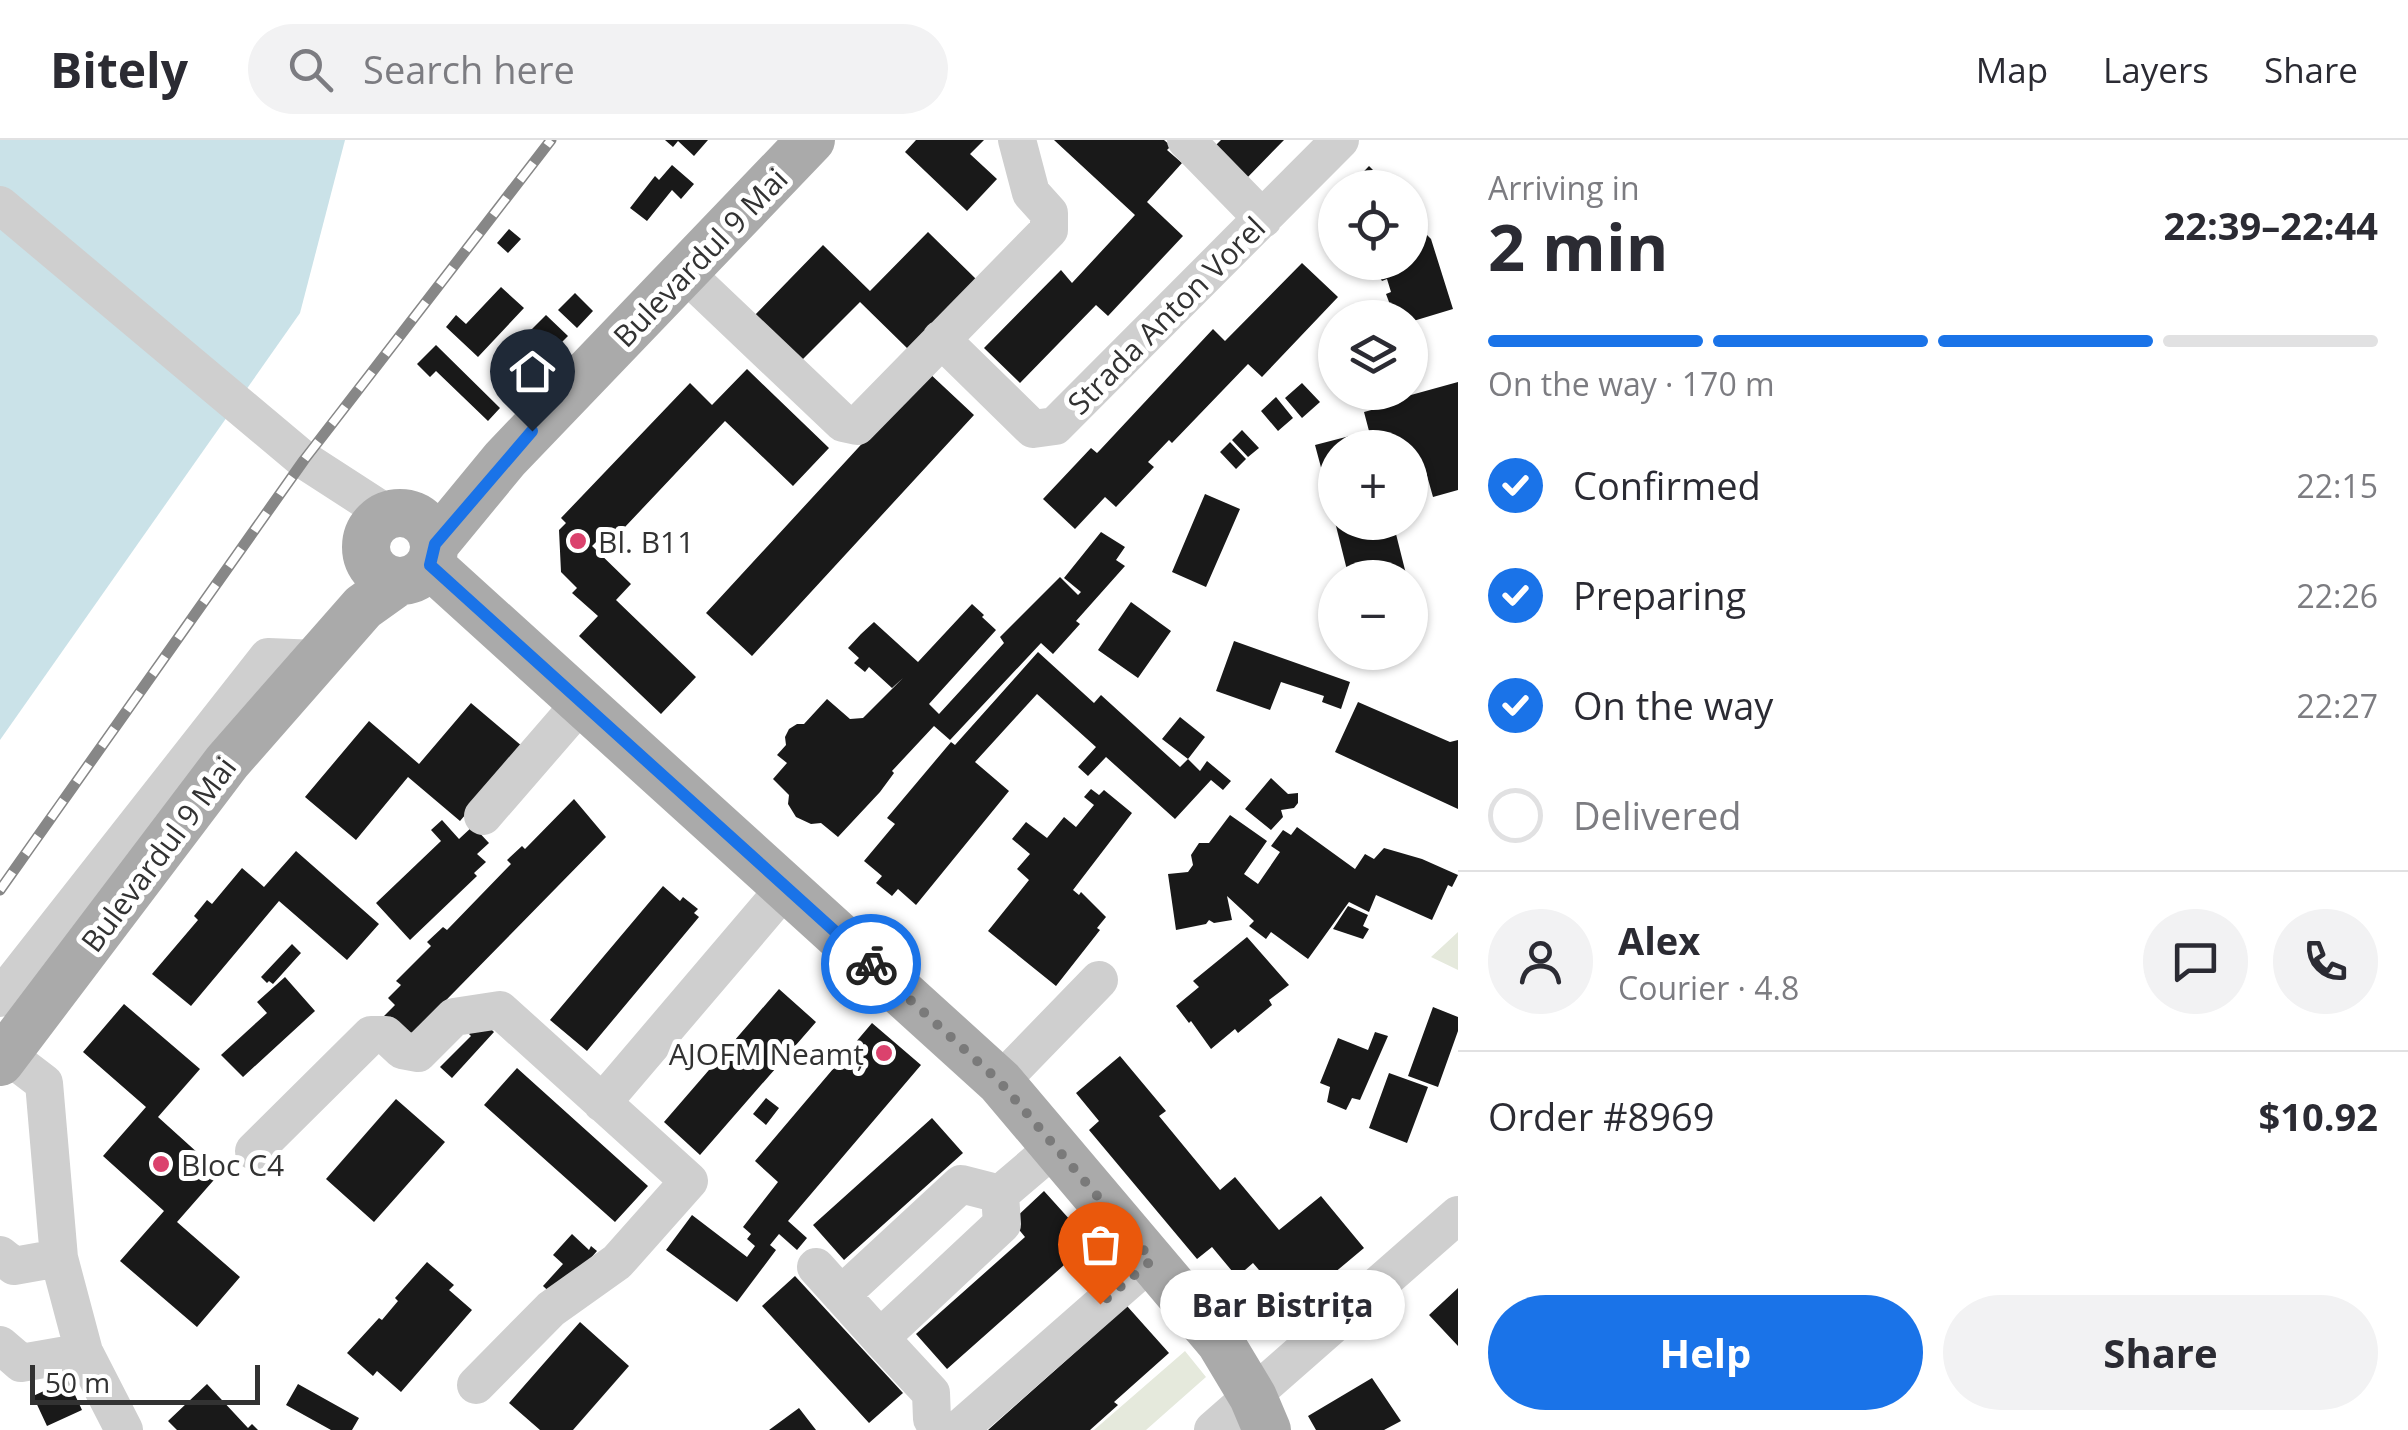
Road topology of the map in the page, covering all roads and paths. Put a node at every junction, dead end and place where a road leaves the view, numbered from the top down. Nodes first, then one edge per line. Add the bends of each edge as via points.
1 (811, 140) edge
2 (1017, 140) edge
3 (1186, 140) edge
4 (1340, 140) edge
5 (0, 205) edge
6 (1263, 218) junction
7 (684, 272) junction
8 (941, 339) junction
9 (399, 544) junction
10 (318, 659) junction
11 (582, 702) junction
12 (483, 816) dead end
13 (786, 886) junction
14 (1099, 980) dead end
15 (0, 998) edge
16 (3, 1058) edge
17 (1000, 1082) junction
18 (602, 1103) junction
19 (1055, 1147) junction
20 (254, 1150) dead end
21 (1000, 1194) junction
22 (1458, 1215) edge
23 (0, 1255) edge
24 (59, 1258) junction
25 (1152, 1260) junction
26 (880, 1338) junction
27 (0, 1345) edge
28 (84, 1352) junction
29 (476, 1386) dead end
30 (1260, 1414) edge
31 (124, 1430) edge
32 (943, 1430) edge
33 (958, 1430) edge
34 (1214, 1430) edge

1 - 7 main road, Bulevardul 9 Mai
2 - 8 street via 1031,193 1049,213 1048,230
3 - 6 street
4 - 6 street, Strada Anton Vorel
5 - 9 street
6 - 8 street, Strada Anton Vorel via 1056,426 1033,428
7 - 8 street via 843,424 857,426
7 - 9 main road, Bulevardul 9 Mai via 505,460
9 - 10 main road, Bulevardul 9 Mai via 362,607
9 - 11 main road
10 - 15 street via 268,657
10 - 16 main road, Bulevardul 9 Mai via 227,762
11 - 12 street
11 - 13 main road
13 - 17 main road
13 - 18 street
14 - 17 street
16 - 24 street via 44,1083
17 - 19 main road
18 - 20 street via 500,1010 485,1012 454,1017 418,1052 402,1050 386,1035 371,1035
18 - 29 street via 689,1181 617,1262 552,1308
19 - 21 street
19 - 25 main road
21 - 26 street via 1002,1224
21 - 26 street via 961,1184 828,1281
22 - 30 street
23 - 24 street via 14,1266
24 - 28 street
25 - 30 main road via 1220,1342
25 - 33 street
26 - 32 street via 931,1394 932,1418
27 - 28 street via 21,1363
28 - 31 street
30 - 34 street

